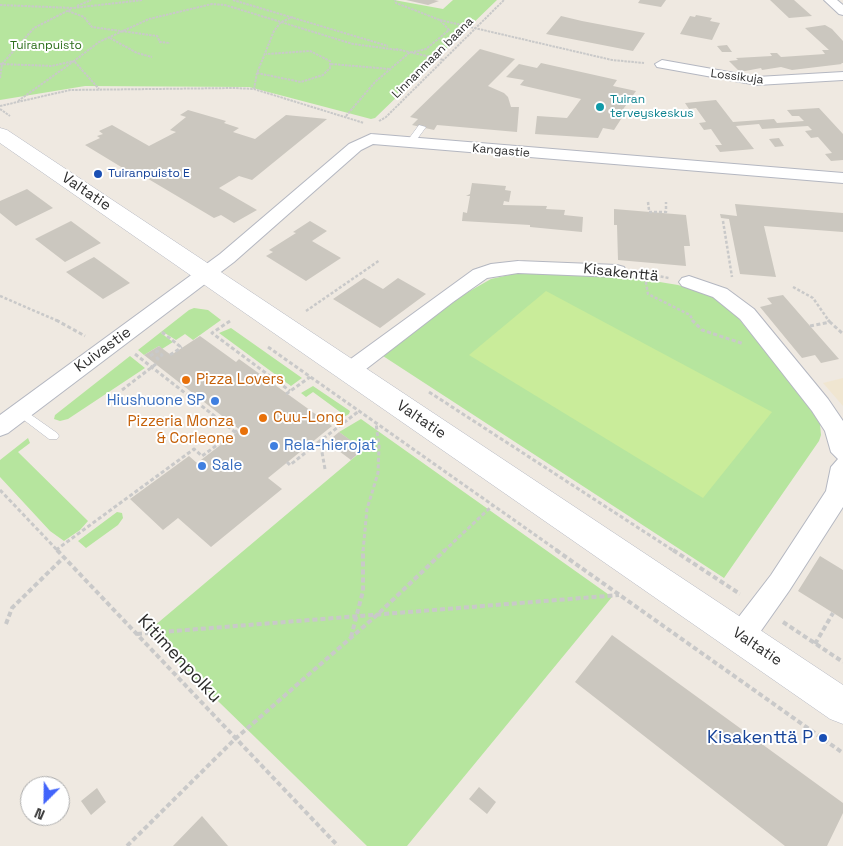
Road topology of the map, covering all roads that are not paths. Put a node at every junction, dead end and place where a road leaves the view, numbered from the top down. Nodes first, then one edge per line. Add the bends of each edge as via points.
1 (830, 0) edge
2 (843, 11) edge
3 (662, 64) road end
4 (843, 76) edge
5 (6, 126) edge
6 (422, 127) dead end
7 (410, 144) junction
8 (843, 178) edge
9 (618, 270) road end
10 (206, 274) junction
11 (689, 282) road end
12 (349, 371) junction
13 (20, 411) junction
14 (0, 427) edge
15 (53, 436) dead end
16 (843, 452) edge
17 (843, 467) edge
18 (741, 636) junction
19 (843, 706) edge

1 - 2 street
3 - 4 street, Lossikuja via 757,81
5 - 10 street, Valtatie
6 - 7 lane
7 - 8 street, Kangastie
7 - 10 street, Kangastie via 371,140 355,147
9 - 12 street, Kisakenttä via 527,267 480,274
10 - 12 street, Valtatie
10 - 13 street, Kuivastie
11 - 16 street via 711,288 747,314 836,429
12 - 18 street, Valtatie
13 - 14 street, Kuivastie
13 - 15 lane
17 - 18 street via 838,494
18 - 19 street, Valtatie

